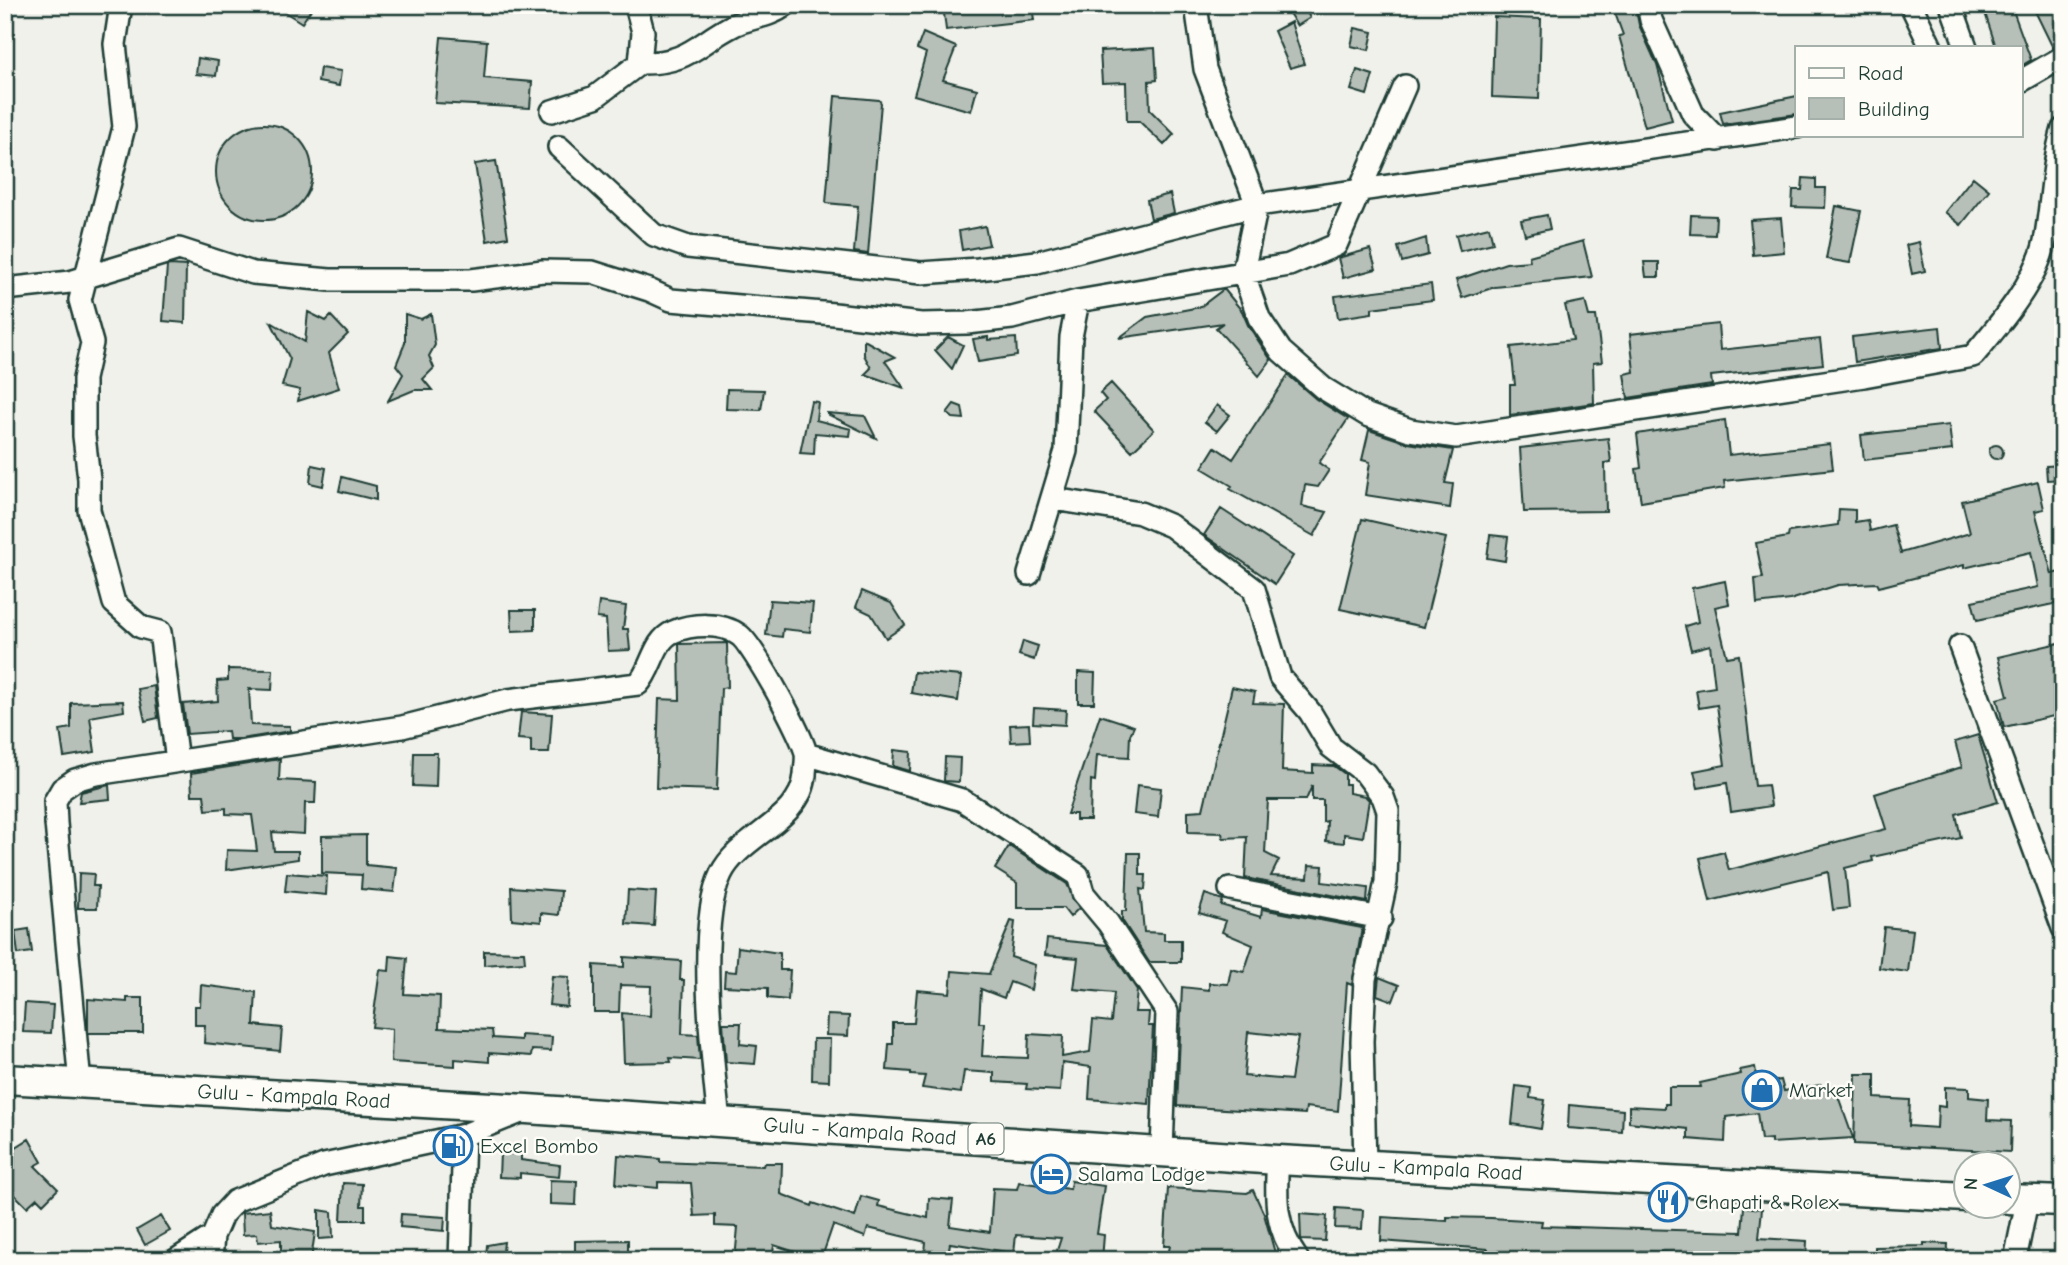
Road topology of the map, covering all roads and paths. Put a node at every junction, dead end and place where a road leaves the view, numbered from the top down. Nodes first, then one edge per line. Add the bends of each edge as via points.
1 (121, 5) edge
2 (636, 5) edge
3 (785, 5) edge
4 (1196, 5) edge
5 (1648, 5) edge
6 (1911, 5) edge
7 (1951, 5) edge
8 (1931, 46) edge
9 (1966, 46) edge
10 (2063, 57) edge
11 (640, 63) junction
12 (2022, 80) edge
13 (1405, 86) dead end
14 (552, 111) dead end
15 (1795, 128) edge
16 (2063, 129) edge
17 (1718, 140) junction
18 (559, 147) dead end
19 (1359, 191) junction
20 (1257, 205) junction
21 (1336, 245) junction
22 (1243, 272) junction
23 (86, 277) junction
24 (5, 289) edge
25 (1078, 301) junction
26 (1054, 499) junction
27 (1029, 574) dead end
28 (1960, 646) dead end
29 (806, 754) junction
30 (177, 761) junction
31 (1230, 889) dead end
32 (1381, 918) junction
33 (2063, 928) edge
34 (5, 1079) edge
35 (80, 1084) junction
36 (527, 1109) junction
37 (719, 1122) junction
38 (464, 1135) junction
39 (1162, 1151) junction
40 (1278, 1160) junction
41 (1365, 1165) junction
42 (1952, 1196) edge
43 (2022, 1200) edge
44 (2063, 1201) edge
45 (2017, 1220) edge
46 (213, 1236) junction
47 (176, 1260) edge
48 (211, 1260) edge
49 (460, 1260) edge
50 (1298, 1260) edge
51 (2015, 1260) edge

1 - 23 street via 116,44 124,127
2 - 11 street via 643,32
3 - 11 street via 734,26 698,50 661,64
4 - 20 street via 1205,69
5 - 17 street via 1693,114
6 - 8 street
7 - 9 street
10 - 12 street
11 - 14 street via 596,97
13 - 21 street
15 - 17 street
16 - 22 street via 2056,151 2045,244 2010,310 1973,356 1864,376 1456,437 1410,430 1367,415 1323,388 1281,351 1259,318
17 - 19 street
18 - 20 street via 653,235 688,247 908,272 1037,262
19 - 20 street
19 - 21 street
20 - 22 street
21 - 22 street via 1289,265
22 - 25 street
23 - 24 street
23 - 25 street via 178,249 253,273 330,280 471,280 543,271 592,272 671,300 921,324 1012,318
23 - 30 street via 80,300 92,343 84,379 84,436 93,533 114,603 141,627 160,632
25 - 26 street via 1071,337 1066,451
26 - 27 street
26 - 32 street via 1140,513 1171,526 1254,589 1279,677 1310,712 1331,747 1366,773 1383,797 1388,811 1388,846
28 - 33 street
29 - 30 street via 798,728 757,656 740,635 705,626 664,637 638,684 508,700 402,727
29 - 37 street via 804,780 793,804 733,856 720,874 712,902 708,983
29 - 39 street via 962,800 1078,875 1083,893 1167,1013
30 - 35 street via 75,780 55,800
31 - 32 street
32 - 41 street via 1365,978
34 - 35 main road, Gulu - Kampala Road / A6
35 - 36 main road, Gulu - Kampala Road / A6
36 - 37 main road, Gulu - Kampala Road / A6
36 - 38 street
37 - 39 main road, Gulu - Kampala Road / A6
38 - 46 street via 324,1166 268,1185 235,1200
38 - 49 street
39 - 40 main road, Gulu - Kampala Road / A6
40 - 41 main road, Gulu - Kampala Road / A6
40 - 50 street via 1276,1210 1288,1246
41 - 42 main road, Gulu - Kampala Road / A6
43 - 44 main road
45 - 51 street
46 - 47 street
46 - 48 street

